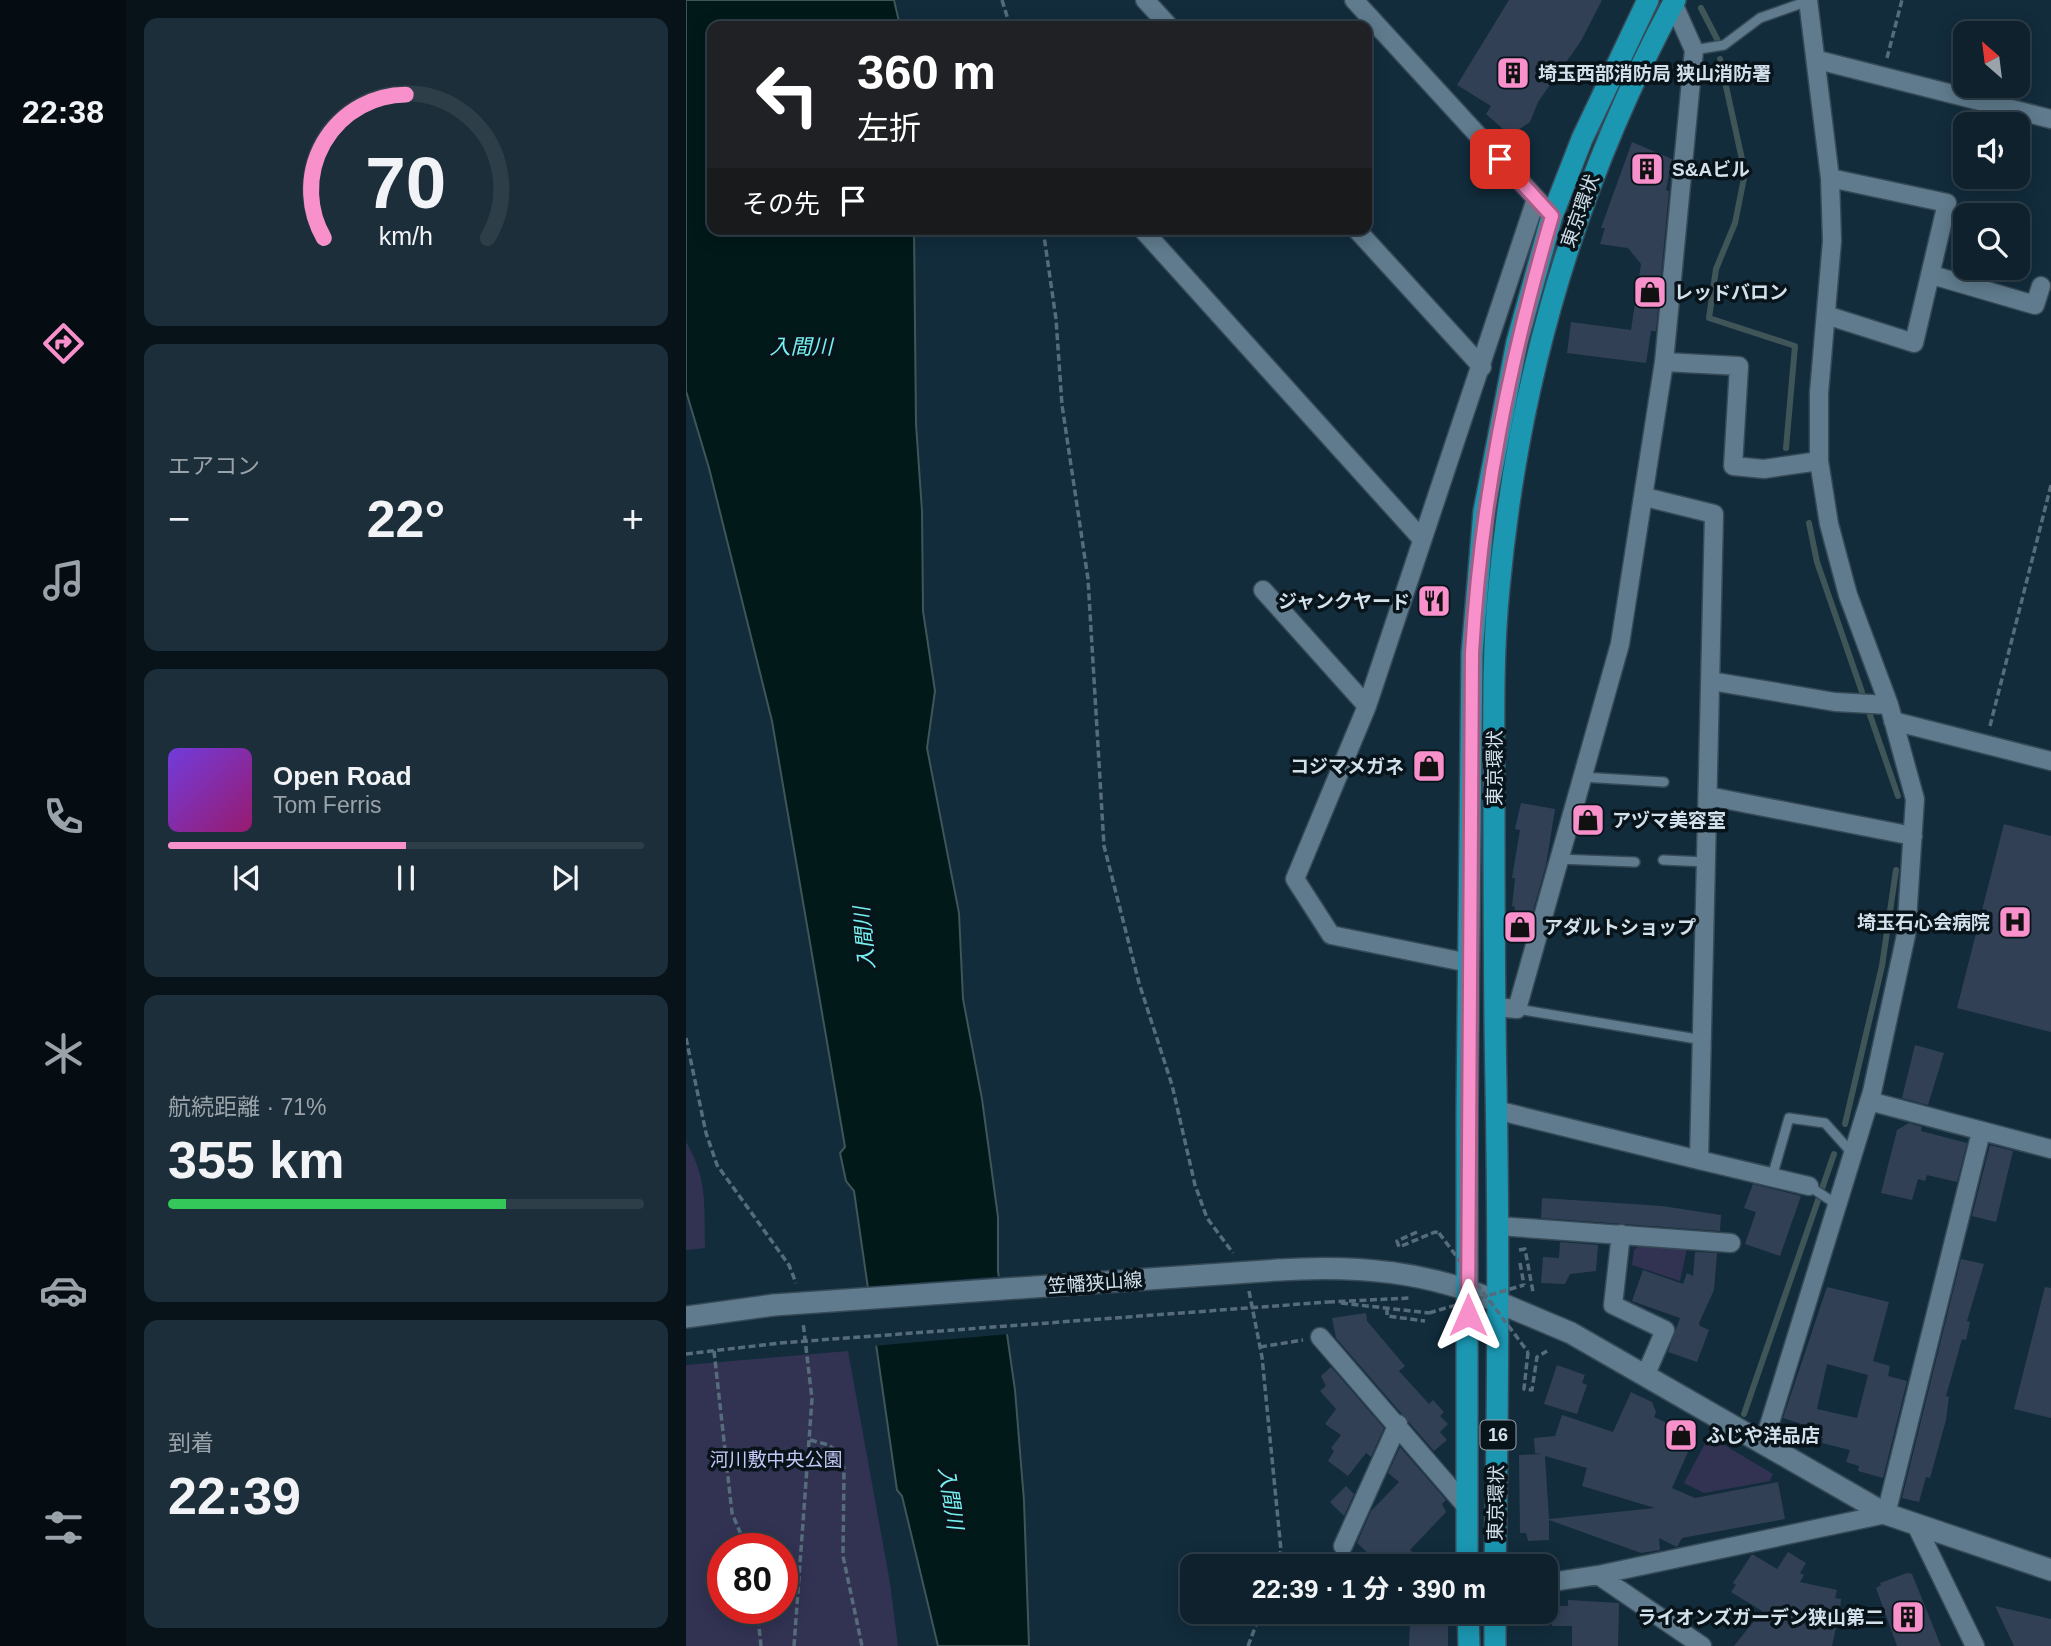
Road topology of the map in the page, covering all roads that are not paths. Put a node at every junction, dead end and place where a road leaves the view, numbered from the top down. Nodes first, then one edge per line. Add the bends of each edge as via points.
1 (1145, 0) edge
2 (1353, 0) edge
3 (1648, 0) edge
4 (1674, 1) edge
5 (1808, 1) edge
6 (1164, 21) edge
7 (1694, 50) junction
8 (1818, 60) junction
9 (2051, 119) edge
10 (1830, 178) junction
11 (1536, 199) junction
12 (1552, 216) junction
13 (1147, 235) edge
14 (1361, 235) edge
15 (1932, 275) junction
16 (2040, 286) dead end
17 (1826, 315) junction
18 (1664, 362) junction
19 (1482, 368) junction
20 (1819, 461) junction
21 (1644, 497) junction
22 (1422, 538) junction
23 (1262, 590) dead end
24 (1711, 681) junction
25 (1367, 706) junction
26 (1891, 713) junction
27 (2051, 761) edge
28 (1582, 777) junction
29 (1664, 782) dead end
30 (1708, 796) junction
31 (1913, 836) junction
32 (1558, 859) junction
33 (1663, 860) dead end
34 (1635, 862) dead end
35 (1706, 862) junction
36 (1469, 963) junction
37 (1494, 1007) junction
38 (1517, 1009) junction
39 (1703, 1040) junction
40 (1869, 1101) junction
41 (1496, 1110) junction
42 (1981, 1132) junction
43 (2051, 1149) edge
44 (1852, 1153) junction
45 (1699, 1160) junction
46 (1772, 1177) junction
47 (1810, 1186) joint
48 (1836, 1205) junction
49 (1498, 1226) junction
50 (1621, 1234) junction
51 (1731, 1243) dead end
52 (1485, 1296) junction
53 (686, 1317) edge
54 (1320, 1337) road end
55 (1646, 1374) junction
56 (1398, 1424) junction
57 (1763, 1445) junction
58 (1466, 1506) junction
59 (1886, 1514) junction
60 (1916, 1525) junction
61 (1343, 1546) dead end
62 (1467, 1554) edge
63 (1495, 1554) edge
64 (2051, 1570) edge
65 (1598, 1575) junction
66 (1558, 1581) edge
67 (1468, 1624) edge
68 (1495, 1624) edge
69 (1469, 1646) edge
70 (1495, 1646) edge
71 (1702, 1646) edge
72 (1975, 1646) edge

1 - 6 street
2 - 11 street
3 - 12 highway, 東京環状 / 16 via 1582,139
4 - 7 street
4 - 37 highway, 東京環状 / 16 via 1602,150 1572,229 1522,429 1506,526 1494,653
5 - 7 lane via 1760,18 1724,46
5 - 8 street
7 - 18 street
8 - 9 street
8 - 10 street
10 - 15 street via 1947,203
10 - 17 street via 1832,241
11 - 12 street
11 - 19 street
12 - 36 highway, 東京環状 / 16 via 1517,342 1484,511 1472,653
13 - 22 street
14 - 19 street
15 - 16 street via 2035,304
15 - 17 street via 1914,343
17 - 20 street
18 - 20 street via 1739,366 1733,466 1764,469
18 - 21 street
19 - 22 street
20 - 26 street via 1829,524 1848,595
21 - 24 street via 1714,514
21 - 28 street via 1620,644
22 - 25 street
23 - 25 street
24 - 26 street
24 - 30 street
25 - 36 street via 1295,879 1331,934
26 - 27 street via 1985,745
26 - 31 street via 1915,799
28 - 29 lane
28 - 32 street
30 - 31 street
30 - 35 street
31 - 40 street via 1906,935
32 - 34 lane
32 - 38 street
33 - 35 lane
35 - 39 street
36 - 52 highway, 東京環状 / 16
37 - 38 street
37 - 41 highway, 東京環状 / 16
38 - 39 lane
39 - 45 street
40 - 42 street
40 - 44 street
41 - 45 street
41 - 49 highway, 東京環状 / 16
42 - 43 street
42 - 59 street
44 - 46 lane via 1825,1123 1789,1118
44 - 48 street
45 - 46 street
46 - 47 street
47 - 48 lane
48 - 57 street
49 - 50 street
49 - 52 highway, 東京環状 / 16
50 - 51 street
50 - 55 street via 1613,1305 1665,1330
52 - 53 main road, 笠幡狭山線, bridge via 1426,1278 1353,1268 774,1305
52 - 55 main road, 笠幡狭山線 via 1572,1333
52 - 58 highway, 東京環状 / 16
52 - 63 highway, 東京環状 / 16
54 - 56 street
55 - 57 main road, 笠幡狭山線
56 - 58 street
56 - 61 street
57 - 59 main road, 笠幡狭山線
58 - 62 highway, 東京環状 / 16
59 - 60 main road, 笠幡狭山線
59 - 65 street
60 - 64 main road, 笠幡狭山線
60 - 72 street
65 - 66 street
65 - 71 street
67 - 69 highway
68 - 70 highway

